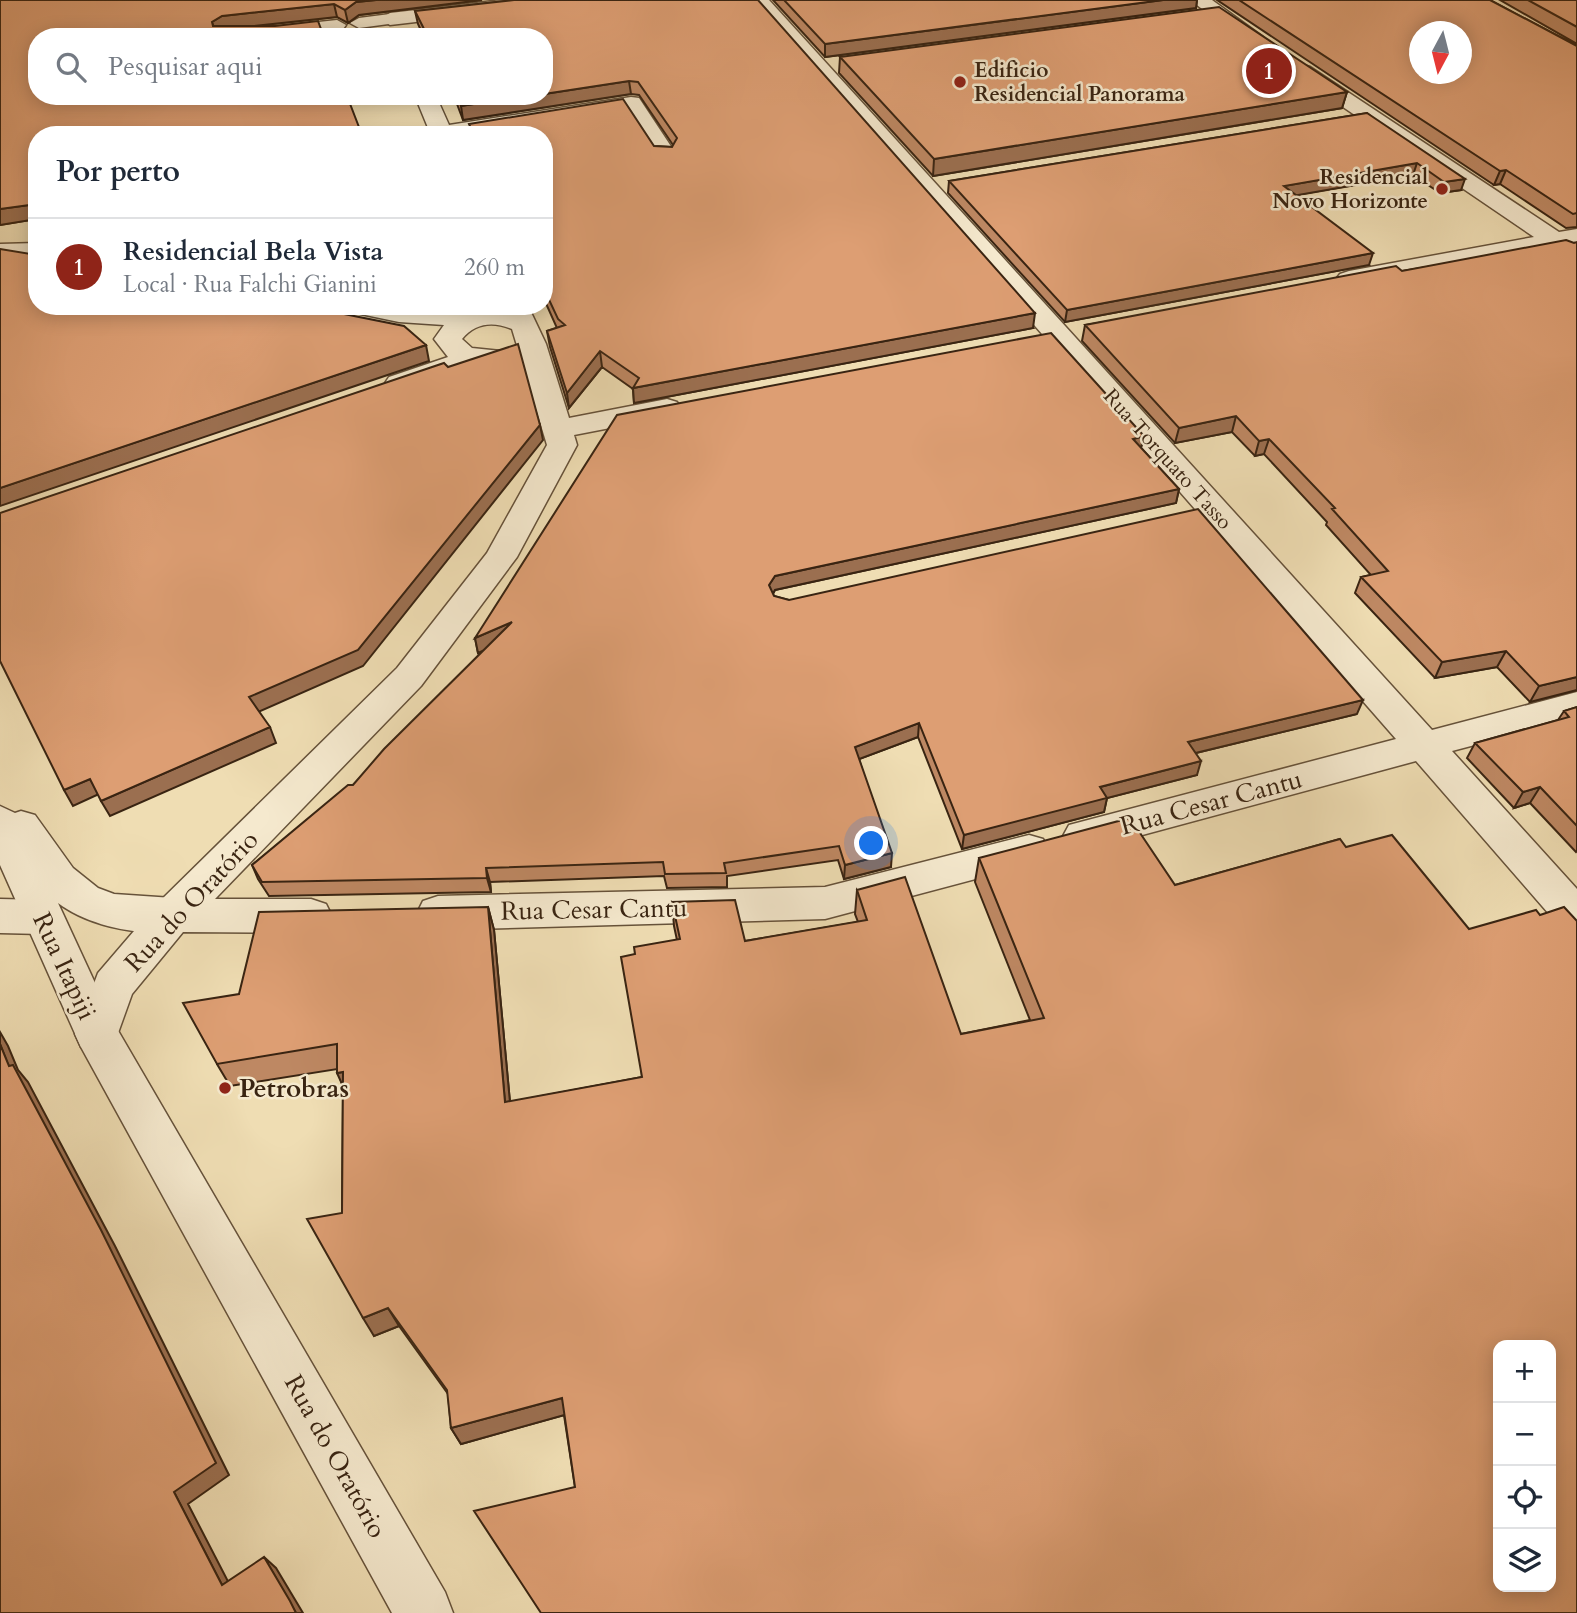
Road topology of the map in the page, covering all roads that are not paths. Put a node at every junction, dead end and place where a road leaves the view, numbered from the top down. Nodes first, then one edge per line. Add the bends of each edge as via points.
1 (383, 0) edge
2 (552, 0) edge
3 (759, 0) edge
4 (1195, 9) edge
5 (359, 23) edge
6 (337, 25) edge
7 (309, 28) edge
8 (394, 28) edge
9 (429, 105) edge
10 (1366, 114) junction
11 (1341, 118) edge
12 (438, 126) edge
13 (490, 126) edge
14 (665, 154) edge
15 (1565, 238) edge
16 (28, 250) edge
17 (0, 251) edge
18 (1577, 256) edge
19 (1326, 284) edge
20 (401, 315) edge
21 (413, 315) edge
22 (470, 319) junction
23 (522, 322) edge
24 (458, 348) junction
25 (366, 394) edge
26 (693, 403) edge
27 (558, 429) junction
28 (1212, 508) junction
29 (1174, 516) edge
30 (1577, 705) edge
31 (1423, 745) junction
32 (0, 795) edge
33 (0, 821) edge
34 (400, 914) edge
35 (173, 915) junction
36 (344, 915) edge
37 (0, 916) edge
38 (42, 917) junction
39 (1577, 918) edge
40 (97, 1034) junction
41 (424, 1613) edge

1 - 8 street
2 - 8 street
3 - 28 street, Rua Torquato Tasso via 832,66 940,185 1058,335
4 - 10 street via 1219,14
5 - 8 street
6 - 7 street
9 - 12 street
10 - 11 street
10 - 15 street
13 - 14 street via 631,103
15 - 18 street
15 - 19 street
16 - 17 street
20 - 24 street
21 - 22 street
22 - 23 street via 490,315
22 - 24 street via 454,328
23 - 24 street via 521,346 509,353
23 - 27 street, Rua do Oratório
24 - 25 street via 406,380
26 - 27 street
27 - 35 street, Rua do Oratório via 562,445 502,557 409,677
28 - 29 street
28 - 31 street, Rua Torquato Tasso
30 - 31 street, Rua Cesar Cantu
31 - 34 street, Rua Cesar Cantu via 825,903
31 - 39 street, Rua Torquato Tasso
32 - 35 street via 54,874 80,900 111,911
33 - 38 street, Rua Itapiji
35 - 36 street
35 - 40 street, Rua do Oratório via 113,986
37 - 38 street
38 - 40 street, Rua Itapiji
40 - 41 street, Rua do Oratório

